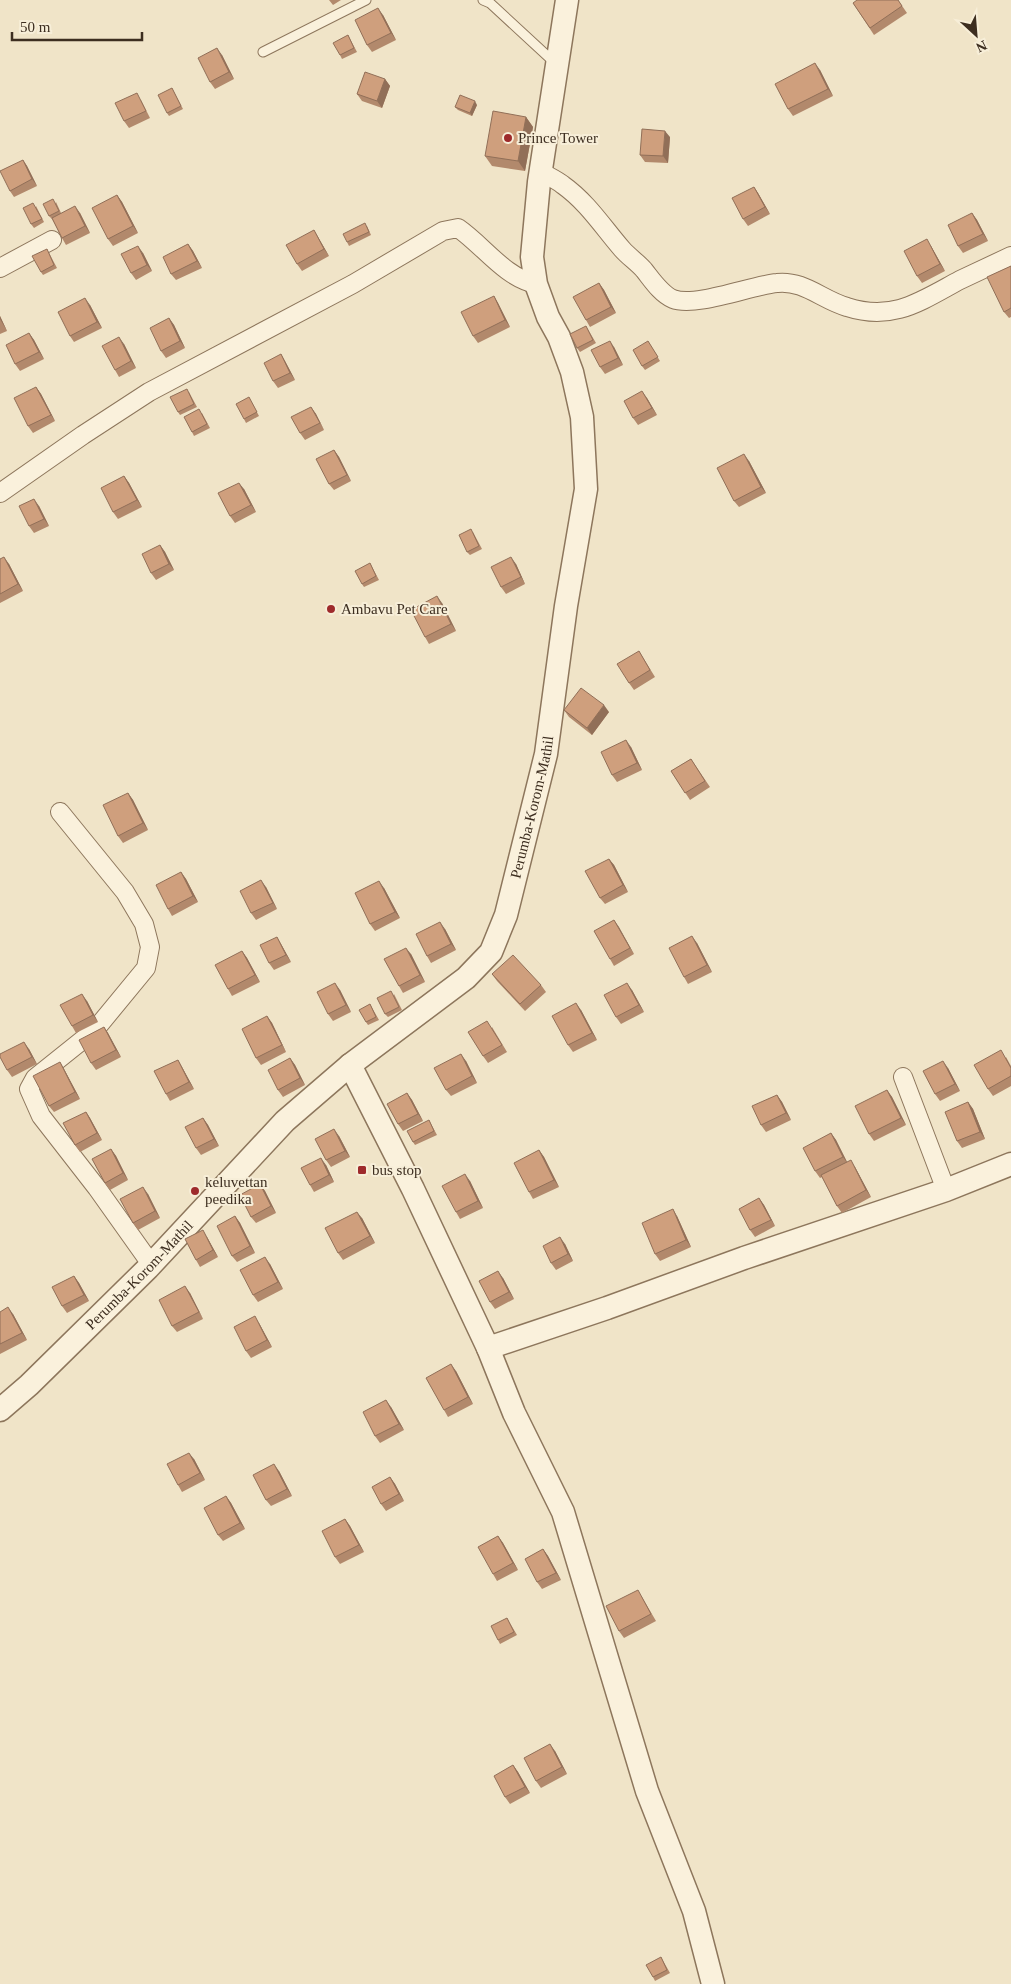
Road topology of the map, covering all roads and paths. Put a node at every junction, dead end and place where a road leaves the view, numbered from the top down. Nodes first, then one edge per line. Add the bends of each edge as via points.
1 (366, 0) edge
2 (483, 0) edge
3 (567, 0) edge
4 (263, 52) dead end
5 (557, 65) junction
6 (541, 172) junction
7 (52, 240) dead end
8 (1011, 256) edge
9 (0, 268) edge
10 (536, 284) junction
11 (0, 493) edge
12 (60, 812) dead end
13 (350, 1065) junction
14 (903, 1077) dead end
15 (1011, 1164) edge
16 (946, 1190) junction
17 (152, 1264) junction
18 (488, 1348) junction
19 (0, 1410) edge
20 (713, 1984) edge

1 - 4 lane
2 - 5 lane
3 - 5 street, Perumba-Korom-Mathil
5 - 6 street, Perumba-Korom-Mathil
6 - 8 street via 563,185 584,204 661,290 672,299 683,301 789,282 847,307 875,312 895,311
6 - 10 street, Perumba-Korom-Mathil via 532,257
7 - 9 street
10 - 11 street via 522,281 458,228 443,230 353,284 149,392
10 - 13 street, Perumba-Korom-Mathil via 572,372 582,417 586,489 544,763 506,915 491,952 466,978
12 - 17 street via 126,892 144,924 150,947 146,968 95,1030 35,1078 29,1089 41,1116
13 - 17 street, Perumba-Korom-Mathil via 285,1121
13 - 18 street
14 - 16 street
15 - 16 street
16 - 18 street
17 - 19 street, Perumba-Korom-Mathil
18 - 20 street via 514,1413 563,1512 644,1782 694,1911

